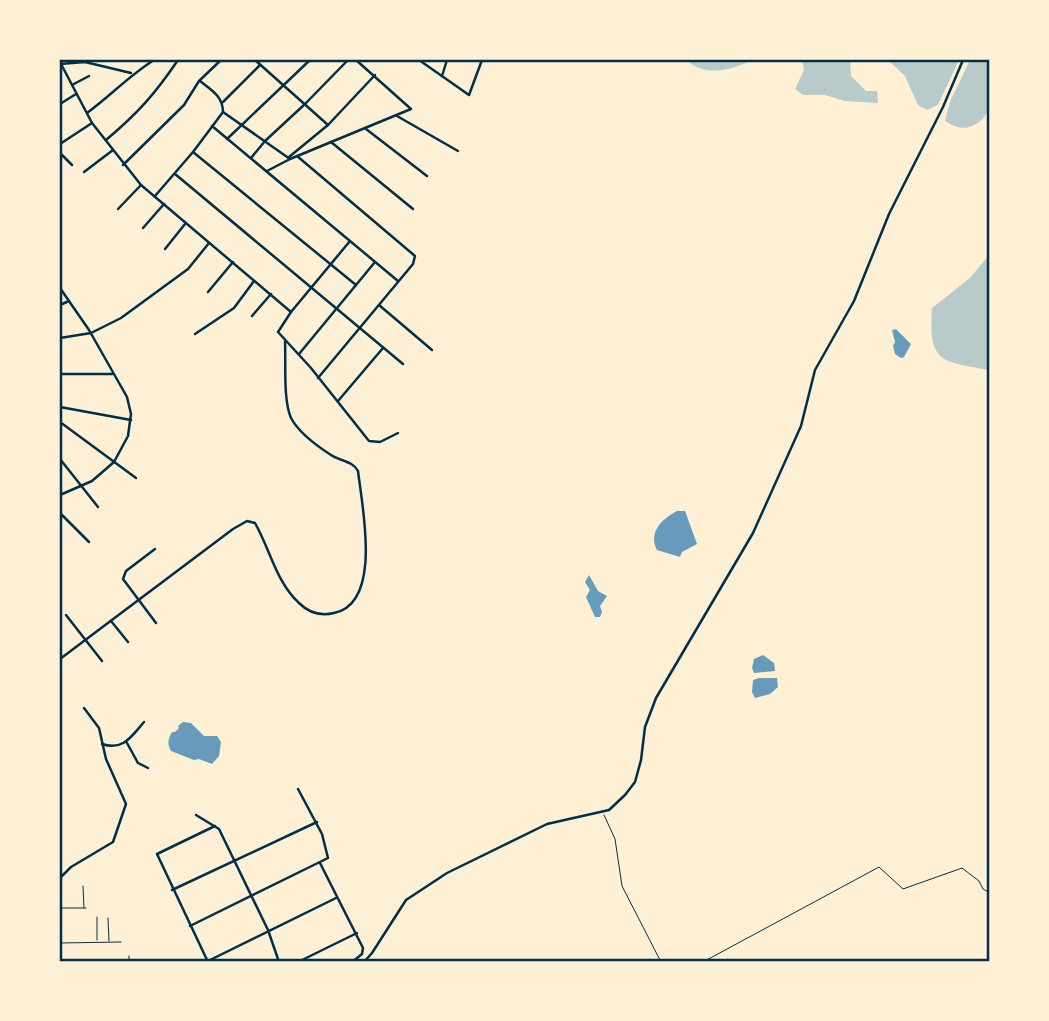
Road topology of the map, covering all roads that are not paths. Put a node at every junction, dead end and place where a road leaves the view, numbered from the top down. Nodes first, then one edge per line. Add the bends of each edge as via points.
1 (154, 60) edge
2 (178, 60) edge
3 (221, 60) edge
4 (255, 60) edge
5 (310, 60) edge
6 (348, 60) edge
7 (356, 60) edge
8 (419, 60) edge
9 (447, 60) edge
10 (482, 60) edge
11 (963, 60) edge
12 (60, 63) edge
13 (260, 64) junction
14 (133, 73) junction
15 (375, 75) junction
16 (89, 76) dead end
17 (442, 76) junction
18 (199, 81) junction
19 (72, 85) junction
20 (284, 86) junction
21 (76, 94) junction
22 (223, 102) junction
23 (60, 104) edge
24 (305, 104) junction
25 (223, 111) junction
26 (87, 113) junction
27 (397, 116) junction
28 (93, 123) junction
29 (242, 124) junction
30 (328, 125) junction
31 (212, 126) junction
32 (366, 128) junction
33 (228, 139) junction
34 (105, 140) junction
35 (265, 141) junction
36 (331, 142) junction
37 (60, 144) edge
38 (113, 150) junction
39 (458, 151) dead end
40 (193, 152) junction
41 (60, 153) edge
42 (297, 156) junction
43 (251, 158) junction
44 (289, 158) junction
45 (72, 165) dead end
46 (124, 165) junction
47 (267, 171) junction
48 (84, 172) dead end
49 (175, 174) junction
50 (427, 176) dead end
51 (141, 185) junction
52 (155, 197) junction
53 (164, 204) junction
54 (118, 209) dead end
55 (412, 209) dead end
56 (186, 224) junction
57 (143, 228) dead end
58 (350, 241) junction
59 (209, 243) junction
60 (165, 249) dead end
61 (233, 262) junction
62 (375, 262) junction
63 (331, 264) junction
64 (255, 281) junction
65 (398, 281) junction
66 (356, 285) junction
67 (311, 287) junction
68 (60, 288) edge
69 (208, 292) dead end
70 (271, 294) junction
71 (69, 302) junction
72 (60, 304) edge
73 (379, 304) junction
74 (337, 308) junction
75 (291, 312) junction
76 (252, 316) dead end
77 (359, 328) junction
78 (91, 333) junction
79 (195, 334) dead end
80 (60, 338) edge
81 (285, 342) junction
82 (383, 348) junction
83 (432, 350) dead end
84 (298, 355) junction
85 (403, 363) dead end
86 (60, 374) edge
87 (114, 374) junction
88 (318, 378) junction
89 (337, 402) junction
90 (60, 407) edge
91 (131, 420) junction
92 (60, 422) edge
93 (398, 433) dead end
94 (60, 459) edge
95 (114, 462) junction
96 (136, 478) dead end
97 (81, 486) junction
98 (60, 495) edge
99 (98, 507) dead end
100 (60, 513) edge
101 (89, 542) dead end
102 (155, 549) dead end
103 (138, 600) junction
104 (65, 615) dead end
105 (111, 621) junction
106 (156, 623) dead end
107 (85, 640) junction
108 (128, 642) dead end
109 (60, 659) edge
110 (102, 661) dead end
111 (84, 708) dead end
112 (144, 722) dead end
113 (127, 743) junction
114 (102, 744) junction
115 (148, 768) dead end
116 (298, 789) dead end
117 (196, 816) dead end
118 (317, 822) junction
119 (215, 826) junction
120 (234, 860) junction
121 (320, 863) junction
122 (60, 878) edge
123 (83, 886) dead end
124 (172, 890) junction
125 (252, 895) junction
126 (336, 898) junction
127 (60, 908) edge
128 (97, 917) dead end
129 (108, 918) dead end
130 (190, 926) junction
131 (268, 930) junction
132 (356, 933) junction
133 (97, 942) junction
134 (109, 942) junction
135 (121, 942) dead end
136 (60, 943) edge
137 (129, 956) dead end
138 (129, 961) edge
139 (208, 961) edge
140 (279, 961) edge
141 (298, 961) edge
142 (352, 961) edge
143 (364, 961) edge

1 - 14 street
2 - 34 street via 132,118
3 - 18 street
4 - 13 street
5 - 20 street
6 - 24 street
7 - 15 street
8 - 17 street
9 - 17 street
10 - 17 street via 469,95
11 - 143 street via 889,214 854,301 815,370 801,426 753,533 649,714 635,782 609,810 547,824 447,873 406,900
12 - 14 street via 92,62
12 - 19 street
13 - 20 street
13 - 22 street
14 - 26 street
15 - 27 street via 411,108
15 - 30 street
16 - 19 street
18 - 22 street
18 - 46 street via 184,106
19 - 21 street
20 - 24 street
20 - 29 street
21 - 23 street
21 - 26 street
22 - 25 street
24 - 30 street
24 - 35 street
25 - 29 street
25 - 31 street
26 - 28 street
27 - 32 street
27 - 39 street
28 - 34 street
28 - 37 street
29 - 33 street
29 - 35 street
30 - 44 street
31 - 33 street
31 - 40 street
32 - 36 street
32 - 50 street
33 - 43 street
34 - 38 street
35 - 43 street
35 - 44 street
36 - 42 street
36 - 55 street
38 - 46 street
38 - 48 street
40 - 49 street
40 - 63 street
41 - 45 street
42 - 44 street
42 - 65 street via 414,254 413,264
43 - 47 street
44 - 47 street
46 - 51 street
47 - 58 street
49 - 52 street
49 - 67 street
51 - 52 street
51 - 54 street
52 - 53 street
53 - 56 street
53 - 57 street
56 - 59 street
56 - 60 street
58 - 62 street
58 - 63 street
59 - 61 street
59 - 78 street via 188,269 121,318
61 - 64 street
61 - 69 street
62 - 65 street
62 - 66 street
63 - 66 street
63 - 67 street
64 - 70 street
64 - 79 street via 234,308
65 - 73 street
66 - 74 street
67 - 74 street
67 - 75 street
68 - 71 street
70 - 75 street
70 - 76 street
71 - 72 street
71 - 78 street
73 - 77 street
73 - 83 street
74 - 77 street
74 - 84 street
75 - 81 street via 278,329
77 - 82 street
77 - 88 street
78 - 80 street
78 - 87 street
81 - 84 street
81 - 103 street via 287,397 293,421 312,441 333,457 354,464 358,471 366,564 359,591 338,612 324,615 305,609 275,569 255,523 247,521
82 - 85 street
82 - 89 street
84 - 88 street
86 - 87 street
87 - 91 street via 127,397
88 - 89 street
89 - 93 street via 369,441 382,442
90 - 91 street
91 - 95 street
92 - 95 street
94 - 97 street
95 - 96 street
95 - 97 street
97 - 98 street
97 - 99 street
100 - 101 street
102 - 103 street via 123,575
103 - 105 street
103 - 106 street
104 - 107 street
105 - 107 street
105 - 108 street
107 - 109 street
107 - 110 street
111 - 114 street via 95,720
112 - 113 street
113 - 114 street
113 - 115 street via 138,763
114 - 122 street via 126,804 117,836
116 - 118 street
117 - 119 street
118 - 120 street
118 - 121 street via 328,858
119 - 120 street
119 - 124 street via 156,854
120 - 124 street
120 - 125 street
121 - 125 street
121 - 126 street
123 - 127 lane via 85,908
124 - 130 street
125 - 130 street
125 - 131 street
126 - 131 street
126 - 132 street
128 - 133 lane
129 - 134 lane
130 - 139 street
131 - 139 street
131 - 140 street
132 - 141 street
132 - 142 street via 364,951
133 - 134 lane
133 - 136 lane
134 - 135 lane
137 - 138 lane

